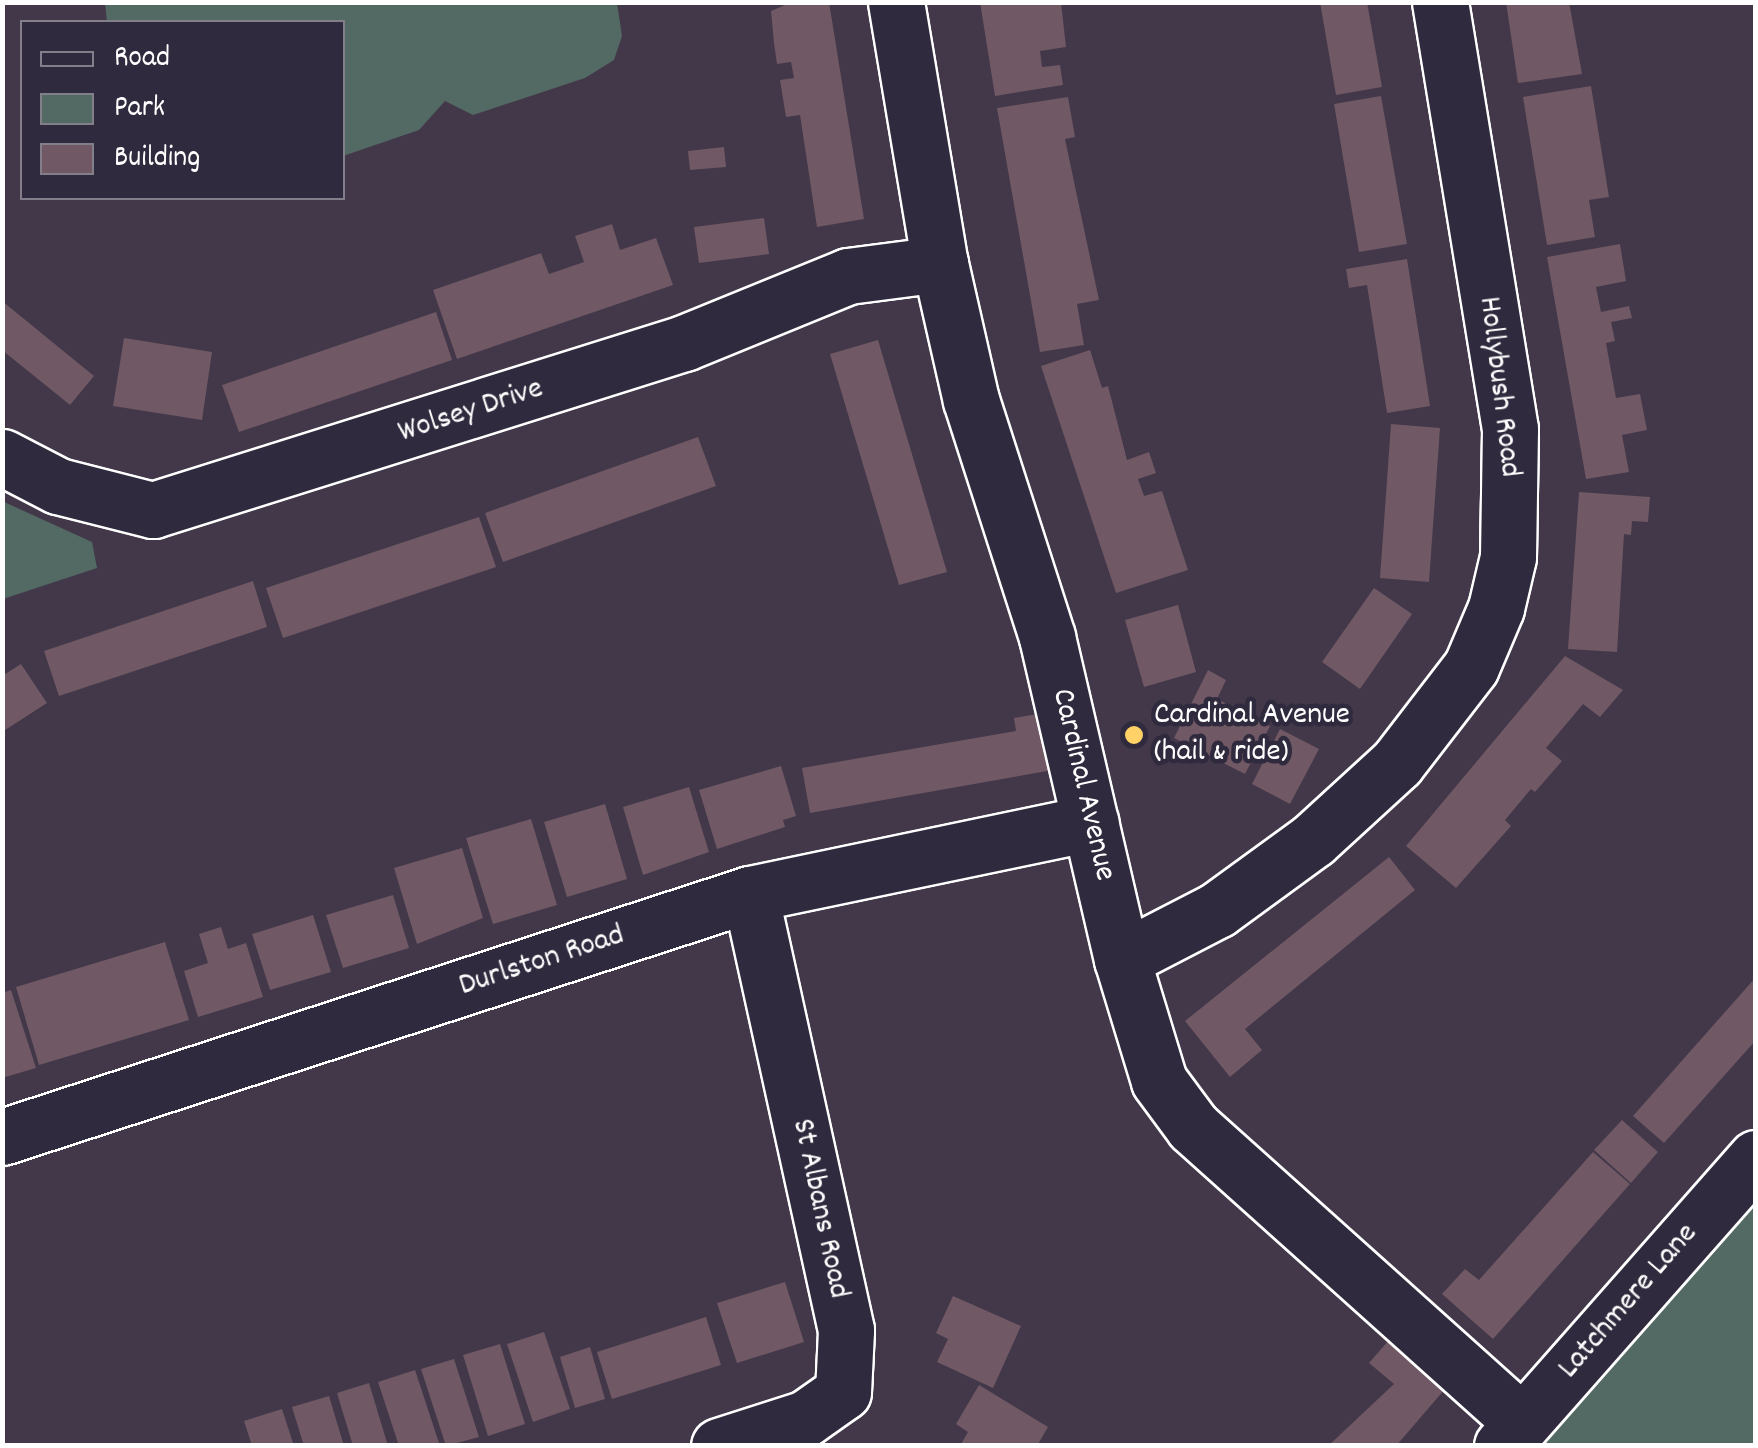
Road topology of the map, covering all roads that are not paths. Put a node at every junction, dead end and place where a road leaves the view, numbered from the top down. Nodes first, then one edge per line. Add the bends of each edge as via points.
1 (896, 2) edge
2 (1440, 2) edge
3 (940, 264) junction
4 (2, 457) edge
5 (1092, 822) junction
6 (750, 894) junction
7 (1122, 959) junction
8 (2, 1137) edge
9 (1756, 1158) edge
10 (1512, 1434) edge
11 (719, 1446) edge

1 - 3 street, Cardinal Avenue
2 - 7 street, Hollybush Road via 1510,429 1508,557 1496,608 1471,667 1397,763 1314,840 1217,910
3 - 4 street, Wolsey Drive via 848,276 684,342 153,510 58,486
3 - 5 street, Cardinal Avenue via 971,400 1048,637
5 - 6 street, Durlston Road
5 - 7 street, Cardinal Avenue
6 - 8 street, Durlston Road
6 - 11 street, St Albans Road via 846,1330 844,1392 806,1418
7 - 10 street, Cardinal Avenue via 1159,1081 1193,1127
9 - 10 street, Latchmere Lane

